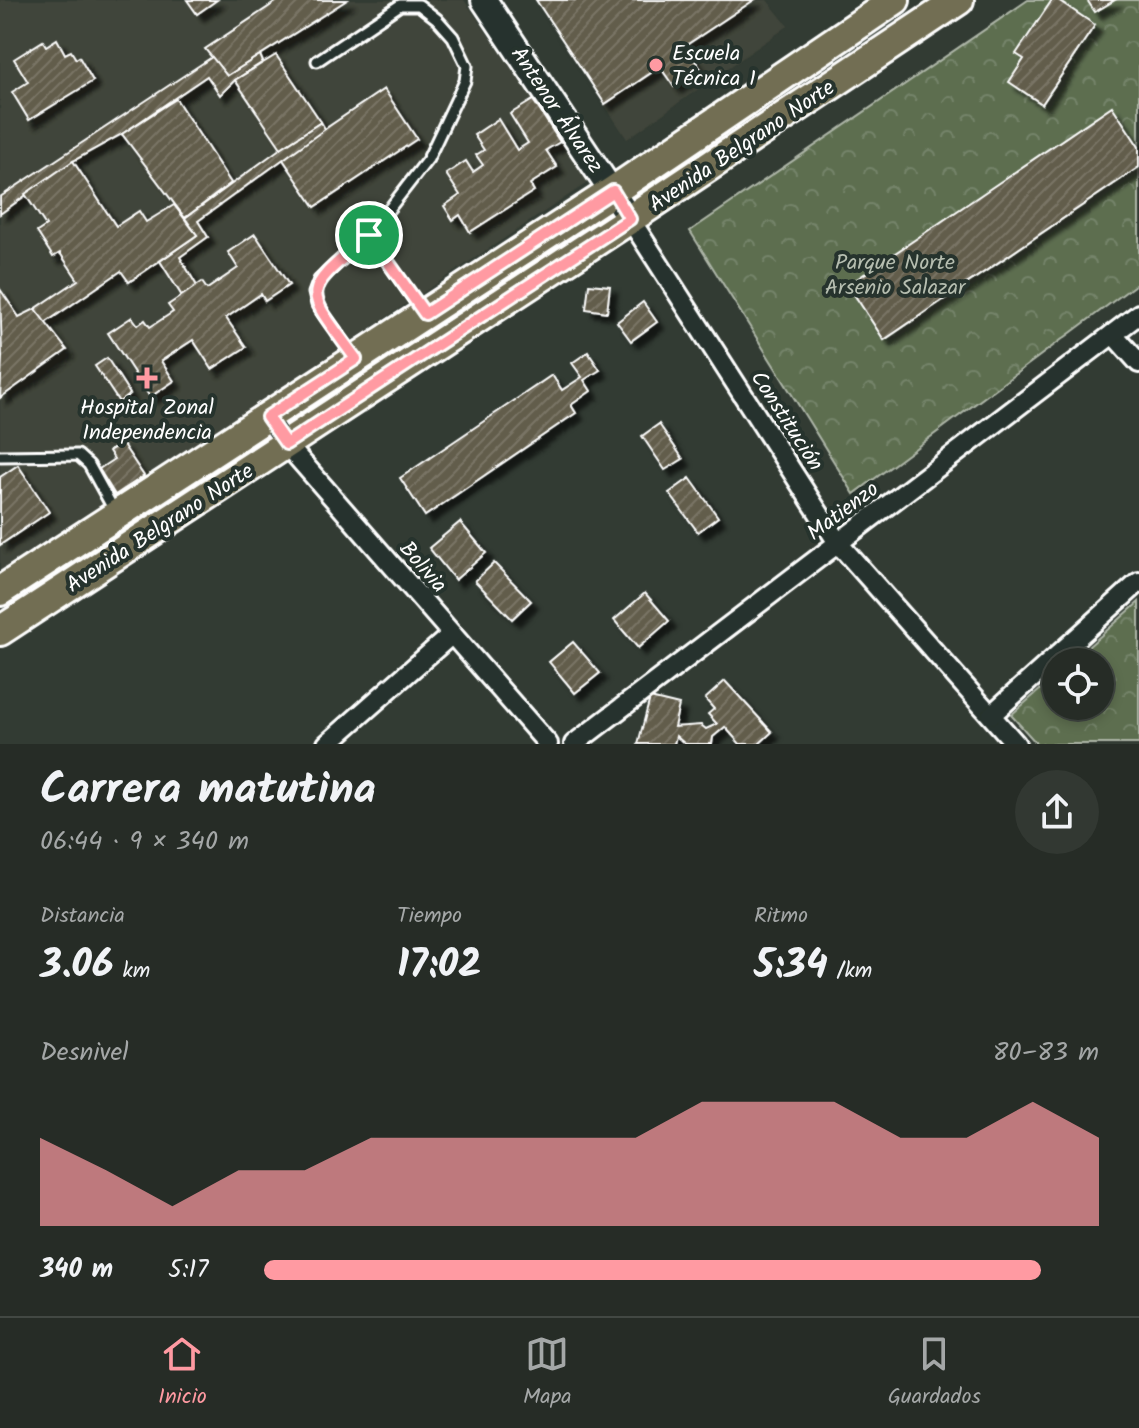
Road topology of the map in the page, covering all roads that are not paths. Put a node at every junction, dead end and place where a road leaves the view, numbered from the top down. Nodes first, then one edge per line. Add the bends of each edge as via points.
1 (484, 0) edge
2 (895, 0) edge
3 (959, 0) edge
4 (317, 61) dead end
5 (613, 191) junction
6 (630, 219) junction
7 (369, 235) junction
8 (425, 314) junction
9 (1139, 314) edge
10 (1113, 334) junction
11 (356, 359) junction
12 (1139, 363) edge
13 (267, 417) junction
14 (286, 444) junction
15 (0, 456) edge
16 (116, 515) junction
17 (838, 543) junction
18 (1139, 582) edge
19 (0, 591) edge
20 (0, 631) edge
21 (452, 634) junction
22 (991, 715) junction
23 (327, 744) edge
24 (548, 744) edge
25 (574, 744) edge
26 (1016, 744) edge

1 - 5 main road, Antenor Álvarez
2 - 5 main road, Avenida Belgrano Norte
3 - 6 main road, Avenida Belgrano Norte
4 - 7 lane via 400,5 419,5 453,37 467,66 428,159
5 - 6 main road, Antenor Álvarez
5 - 8 main road, Avenida Belgrano Norte
6 - 14 main road, Avenida Belgrano Norte
6 - 17 street, Constitución
7 - 8 lane
7 - 11 lane via 319,280 314,293
8 - 11 main road, Avenida Belgrano Norte
9 - 10 street, Matienzo
10 - 12 street
10 - 17 street, Matienzo
11 - 13 main road, Avenida Belgrano Norte
13 - 14 street, Bolivia
13 - 16 main road, Avenida Belgrano Norte
14 - 20 main road, Avenida Belgrano Norte
14 - 21 street, Bolivia
15 - 16 lane via 78,455
16 - 19 main road, Avenida Belgrano Norte
17 - 22 street, Constitución
17 - 25 street, Matienzo
18 - 22 street
21 - 23 street
21 - 24 street, Bolivia
22 - 26 street, Constitución

